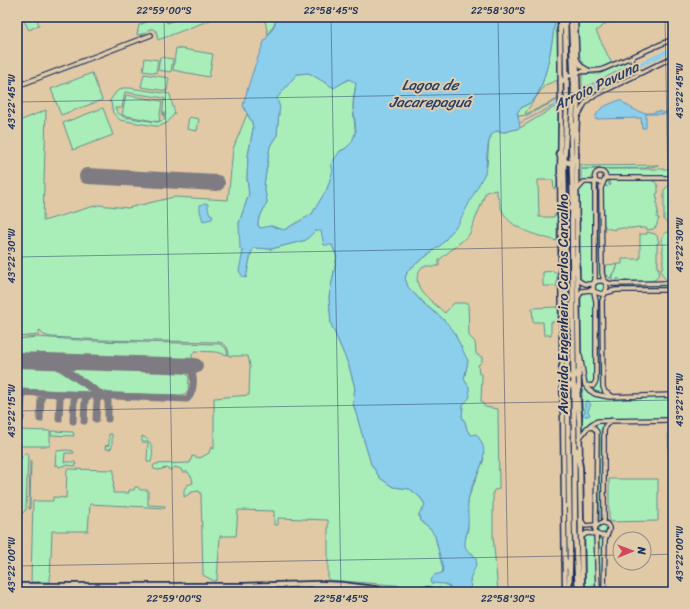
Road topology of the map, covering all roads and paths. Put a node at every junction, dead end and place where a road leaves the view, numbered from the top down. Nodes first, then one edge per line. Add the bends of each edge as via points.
1 (560, 17) edge
2 (564, 17) edge
3 (571, 17) edge
4 (575, 17) edge
5 (560, 30) junction
6 (152, 35) dead end
7 (673, 39) edge
8 (575, 47) junction
9 (576, 56) junction
10 (634, 56) junction
11 (673, 57) edge
12 (572, 67) junction
13 (591, 71) junction
14 (643, 72) junction
15 (575, 73) junction
16 (567, 77) junction
17 (561, 83) junction
18 (17, 86) edge
19 (575, 116) junction
20 (576, 139) joint
21 (560, 153) junction
22 (576, 155) junction
23 (564, 162) junction
24 (572, 162) junction
25 (673, 178) edge
26 (596, 180) junction
27 (605, 180) junction
28 (587, 181) junction
29 (577, 190) junction
30 (595, 191) junction
31 (564, 208) junction
32 (573, 210) junction
33 (560, 214) junction
34 (577, 219) junction
35 (577, 256) junction
36 (578, 280) junction
37 (604, 281) junction
38 (594, 283) junction
39 (673, 283) edge
40 (616, 284) junction
41 (616, 290) junction
42 (673, 290) edge
43 (595, 292) junction
44 (605, 292) junction
45 (567, 295) junction
46 (578, 297) junction
47 (562, 319) junction
48 (574, 326) junction
49 (579, 349) junction
50 (562, 367) junction
51 (579, 371) junction
52 (568, 376) junction
53 (574, 377) junction
54 (585, 385) junction
55 (568, 386) junction
56 (574, 386) junction
57 (563, 392) junction
58 (673, 395) edge
59 (612, 396) junction
60 (579, 418) junction
61 (612, 420) junction
62 (673, 420) edge
63 (587, 428) junction
64 (574, 435) junction
65 (579, 438) junction
66 (580, 468) junction
67 (580, 503) junction
68 (581, 519) junction
69 (604, 523) junction
70 (596, 525) junction
71 (575, 530) junction
72 (596, 534) junction
73 (607, 534) junction
74 (581, 538) junction
75 (565, 560) junction
76 (581, 561) junction
77 (569, 569) junction
78 (576, 569) junction
79 (577, 577) junction
80 (567, 580) junction
81 (301, 585) junction
82 (17, 586) edge
83 (76, 586) junction
84 (176, 586) junction
85 (405, 590) junction
86 (210, 591) junction
87 (293, 591) junction
88 (17, 592) edge
89 (42, 592) edge
90 (304, 592) edge
91 (330, 592) edge
92 (359, 592) edge
93 (397, 592) edge
94 (441, 592) edge
95 (565, 592) edge
96 (568, 592) edge
97 (578, 592) edge
98 (582, 592) edge

1 - 5 main road, Avenida Engenheiro Carlos Carvalho
2 - 5 highway
2 - 16 highway, Avenida Engenheiro Carlos Carvalho
3 - 12 highway, Avenida Engenheiro Carlos Carvalho
4 - 8 main road, Avenida Engenheiro Carlos Carvalho
5 - 17 main road, Avenida Engenheiro Carlos Carvalho
6 - 18 street
7 - 10 street
8 - 9 main road, Avenida Engenheiro Carlos Carvalho
8 - 12 highway
9 - 13 street via 581,66
9 - 15 main road, Avenida Engenheiro Carlos Carvalho
10 - 13 street via 601,70
10 - 14 street via 632,60 636,69
11 - 14 street
12 - 15 highway, Avenida Engenheiro Carlos Carvalho
13 - 15 street
14 - 19 street via 590,98
15 - 16 highway
15 - 19 highway, Avenida Engenheiro Carlos Carvalho
16 - 17 highway
16 - 23 highway, Avenida Engenheiro Carlos Carvalho
17 - 21 main road, Avenida Engenheiro Carlos Carvalho
19 - 20 highway
19 - 24 highway, Avenida Engenheiro Carlos Carvalho via 571,142
20 - 22 main road, Avenida Engenheiro Carlos Carvalho
21 - 23 highway
21 - 33 main road, Avenida Engenheiro Carlos Carvalho
22 - 24 highway
22 - 29 main road, Avenida Engenheiro Carlos Carvalho
23 - 24 highway
23 - 31 highway, Avenida Engenheiro Carlos Carvalho
24 - 32 highway, Avenida Engenheiro Carlos Carvalho
25 - 27 street
26 - 27 street
26 - 27 street via 597,173 602,172
26 - 28 street
26 - 30 street
27 - 37 street via 601,188
28 - 29 street
28 - 30 street via 592,184
29 - 34 main road, Avenida Engenheiro Carlos Carvalho
30 - 38 street
31 - 32 highway
31 - 33 highway
31 - 45 highway, Avenida Engenheiro Carlos Carvalho
32 - 34 highway
32 - 48 highway, Avenida Engenheiro Carlos Carvalho
33 - 47 main road, Avenida Engenheiro Carlos Carvalho
34 - 35 main road, Avenida Engenheiro Carlos Carvalho
35 - 36 main road, Avenida Engenheiro Carlos Carvalho
35 - 48 highway
36 - 38 street via 584,284
36 - 46 main road, Avenida Engenheiro Carlos Carvalho
37 - 38 street
37 - 40 street
37 - 44 street via 607,287
38 - 43 street
39 - 40 street
40 - 41 street
41 - 42 street
41 - 44 street
43 - 44 street
43 - 46 street via 583,291
43 - 54 street via 596,381 593,386
44 - 59 street via 602,301 603,387 605,392
45 - 47 highway
45 - 52 highway, Avenida Engenheiro Carlos Carvalho
46 - 49 main road, Avenida Engenheiro Carlos Carvalho
47 - 50 main road, Avenida Engenheiro Carlos Carvalho
48 - 53 highway, Avenida Engenheiro Carlos Carvalho
49 - 51 main road, Avenida Engenheiro Carlos Carvalho
49 - 54 street
50 - 52 highway
50 - 57 main road, Avenida Engenheiro Carlos Carvalho
51 - 53 highway
51 - 60 main road, Avenida Engenheiro Carlos Carvalho
52 - 53 highway
52 - 55 highway, Avenida Engenheiro Carlos Carvalho
53 - 56 highway, Avenida Engenheiro Carlos Carvalho
54 - 59 street via 594,394
55 - 56 highway
55 - 57 highway
55 - 77 highway, Avenida Engenheiro Carlos Carvalho
56 - 60 highway via 578,390
56 - 64 highway, Avenida Engenheiro Carlos Carvalho
57 - 75 main road, Avenida Engenheiro Carlos Carvalho
58 - 59 street
60 - 65 main road, Avenida Engenheiro Carlos Carvalho
61 - 62 street
61 - 63 street via 596,422
61 - 69 street via 605,426 604,432
63 - 65 street
63 - 70 street via 593,427 597,432
64 - 66 highway
64 - 71 highway, Avenida Engenheiro Carlos Carvalho
65 - 66 main road, Avenida Engenheiro Carlos Carvalho
66 - 67 highway, Avenida Engenheiro Carlos Carvalho
67 - 68 highway, Avenida Engenheiro Carlos Carvalho
67 - 71 highway
68 - 70 street via 585,526
68 - 74 highway, Avenida Engenheiro Carlos Carvalho
69 - 70 street
69 - 73 street via 609,528
70 - 72 street
71 - 78 highway, Avenida Engenheiro Carlos Carvalho
72 - 73 street
72 - 73 street via 598,590 601,592 604,590 604,543
72 - 74 street via 587,533
74 - 76 highway, Avenida Engenheiro Carlos Carvalho
75 - 77 highway
75 - 80 main road, Avenida Engenheiro Carlos Carvalho
76 - 78 highway
76 - 98 highway, Avenida Engenheiro Carlos Carvalho
77 - 78 highway
77 - 80 highway, Avenida Engenheiro Carlos Carvalho
78 - 79 highway, Avenida Engenheiro Carlos Carvalho
79 - 80 highway via 573,575
79 - 97 highway, Avenida Engenheiro Carlos Carvalho
79 - 98 highway
80 - 95 main road, Avenida Engenheiro Carlos Carvalho
80 - 96 highway, Avenida Engenheiro Carlos Carvalho
81 - 84 highway
81 - 85 highway via 331,584
81 - 92 highway
82 - 83 highway
83 - 84 highway
83 - 89 highway
84 - 86 highway
85 - 93 highway
85 - 94 highway
86 - 87 highway
86 - 89 highway
87 - 90 highway
87 - 91 highway
88 - 89 highway

